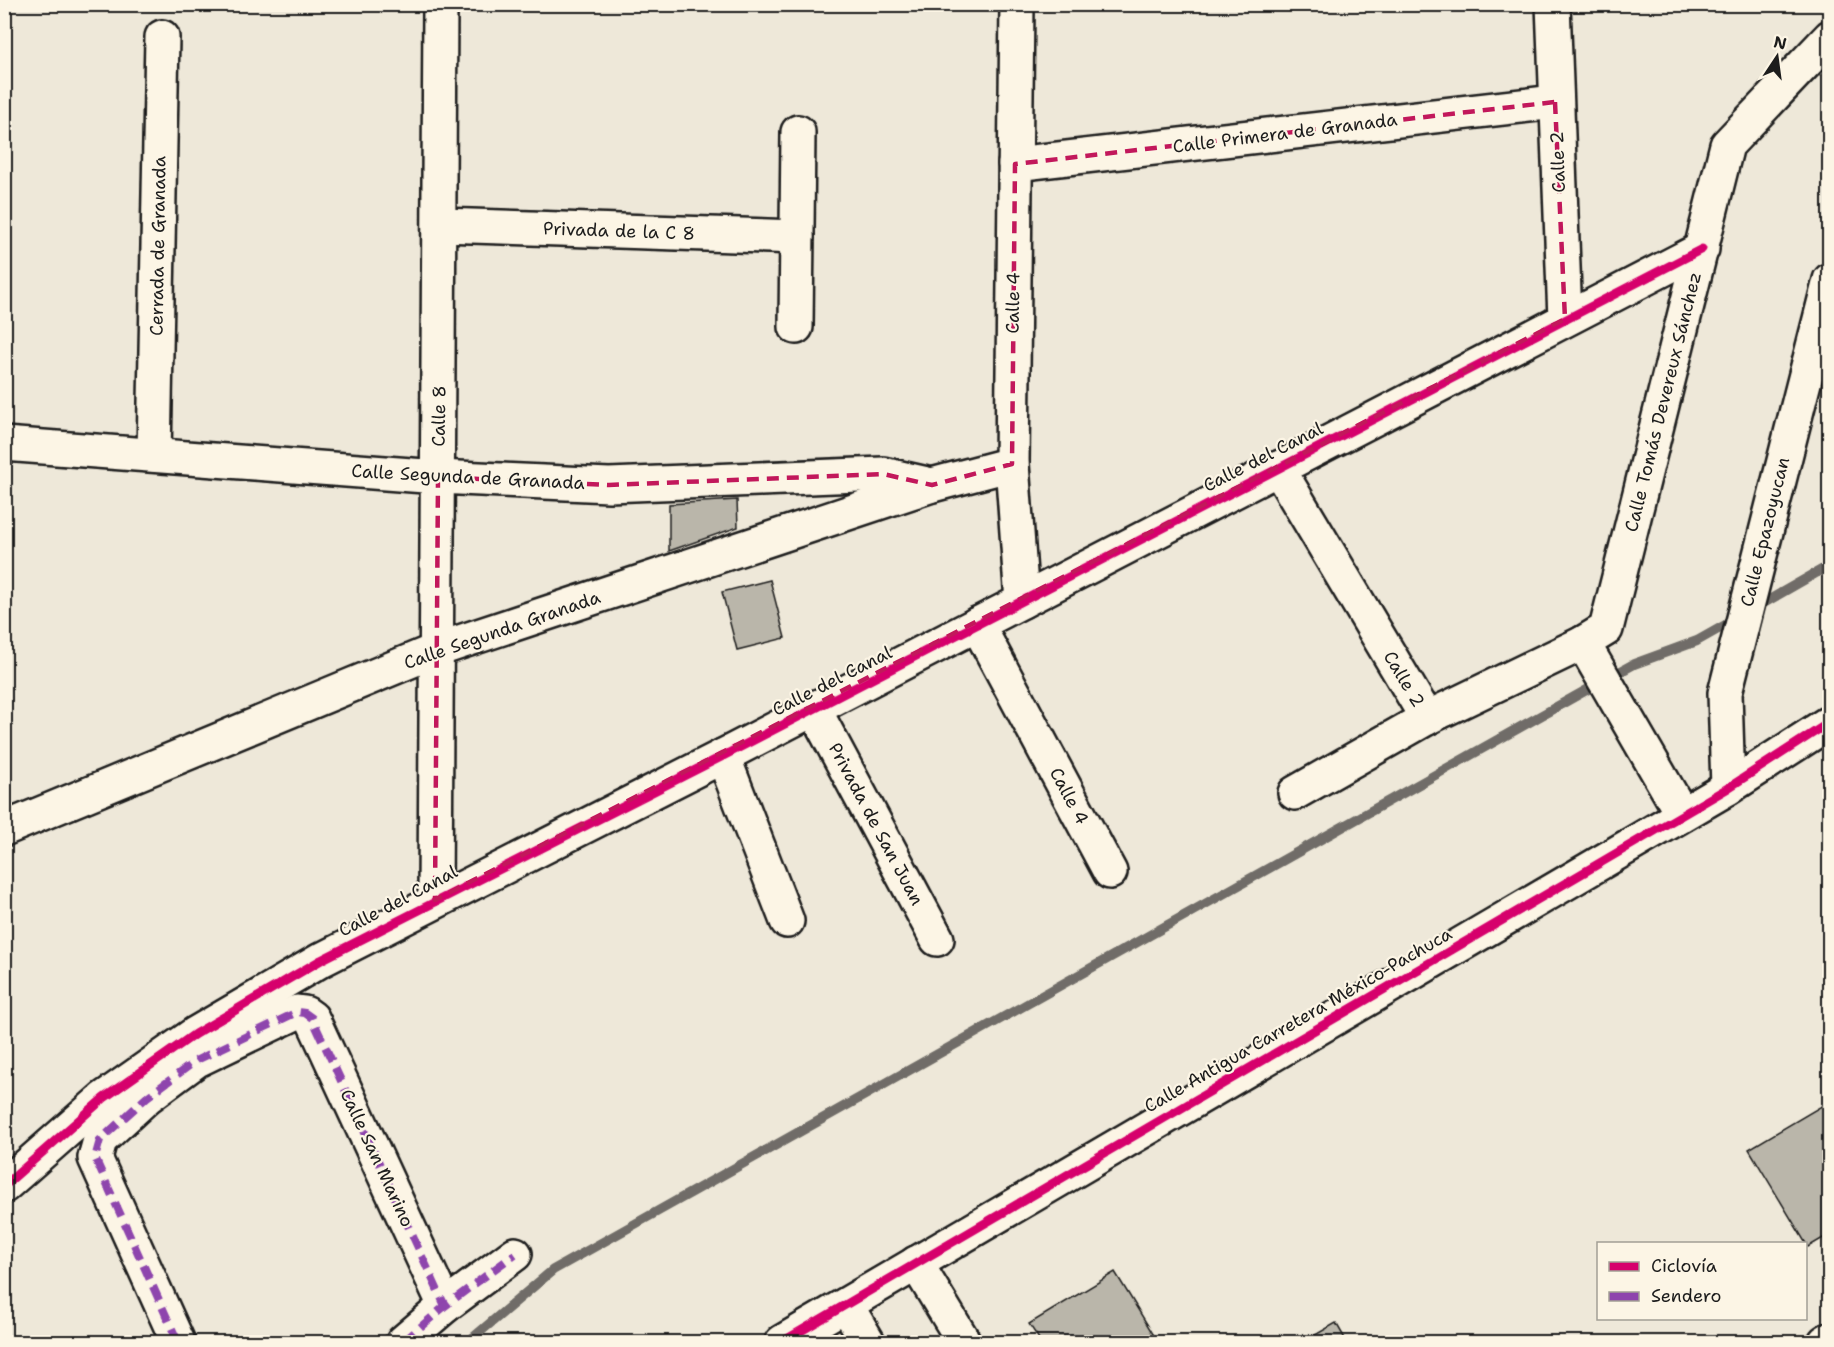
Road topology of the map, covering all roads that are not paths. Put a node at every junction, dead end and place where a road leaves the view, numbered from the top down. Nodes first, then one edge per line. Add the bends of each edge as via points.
1 (440, 4) edge
2 (1017, 4) edge
3 (1553, 4) edge
4 (162, 37) dead end
5 (1830, 37) edge
6 (1555, 102) junction
7 (798, 132) dead end
8 (1015, 164) junction
9 (441, 225) junction
10 (797, 237) junction
11 (1702, 249) junction
12 (1830, 280) edge
13 (1564, 320) junction
14 (796, 327) dead end
15 (4, 444) edge
16 (154, 455) junction
17 (1012, 464) junction
18 (1278, 468) junction
19 (438, 477) junction
20 (932, 485) junction
21 (1022, 601) junction
22 (977, 624) junction
23 (1594, 645) junction
24 (439, 649) junction
25 (814, 709) junction
26 (1427, 718) junction
27 (1830, 722) edge
28 (723, 756) junction
29 (1728, 788) junction
30 (1295, 793) dead end
31 (1682, 814) junction
32 (4, 829) edge
33 (1110, 872) dead end
34 (435, 900) junction
35 (787, 921) dead end
36 (937, 939) dead end
37 (4, 1186) edge
38 (515, 1254) dead end
39 (916, 1263) junction
40 (846, 1305) junction
41 (445, 1306) junction
42 (1830, 1339) edge
43 (178, 1342) edge
44 (403, 1342) edge
45 (782, 1342) edge
46 (868, 1342) edge
47 (964, 1342) edge
48 (1825, 1342) edge

1 - 9 street, Calle 8
2 - 8 street, Calle 4
3 - 6 street, Calle 2
4 - 16 street, Cerrada de Granada
5 - 11 street, Calle Tomás Devereux Sánchez via 1727,145
6 - 8 street, Calle Primera de Granada
6 - 13 street, Calle 2
7 - 10 street
8 - 17 street, Calle 4
9 - 10 street, Privada de la C 8
9 - 19 street, Calle 8
10 - 14 street
11 - 13 street, Calle del Canal
11 - 23 street, Calle Tomás Devereux Sánchez
12 - 29 street, Calle Epazoyucan via 1725,693
13 - 18 street, Calle del Canal
15 - 16 street, Calle Segunda de Granada
16 - 19 street, Calle Segunda de Granada
17 - 20 street, Calle Segunda Granada
17 - 21 street, Calle 4
18 - 21 street, Calle del Canal
18 - 26 street, Calle 2
19 - 20 street, Calle Segunda de Granada via 609,484 883,474
19 - 24 street, Calle 8
20 - 24 street, Calle Segunda Granada
21 - 22 street, Calle del Canal
22 - 25 street, Calle del Canal
22 - 33 street, Calle 4
23 - 26 street, Calle 2
23 - 31 street via 1614,695
24 - 32 street, Calle Segunda Granada
24 - 34 street, Calle 8
25 - 28 street, Calle del Canal
25 - 36 street, Privada de San Juan
26 - 30 street
27 - 29 street, Calle Antigua Carretera México-Pachuca
28 - 34 street, Calle del Canal
28 - 35 street
29 - 31 street, Calle Antigua Carretera México-Pachuca
31 - 39 street, Calle Antigua Carretera México-Pachuca
34 - 37 street, Calle del Canal via 321,960 195,1034 104,1098
38 - 41 street
39 - 40 street, Calle Antigua Carretera México-Pachuca
39 - 47 street
40 - 45 street, Calle Antigua Carretera México-Pachuca
40 - 46 street
41 - 43 street, Calle San Marino via 312,1018 297,1012 197,1060 147,1097 96,1148 95,1158
41 - 44 street
42 - 48 street

